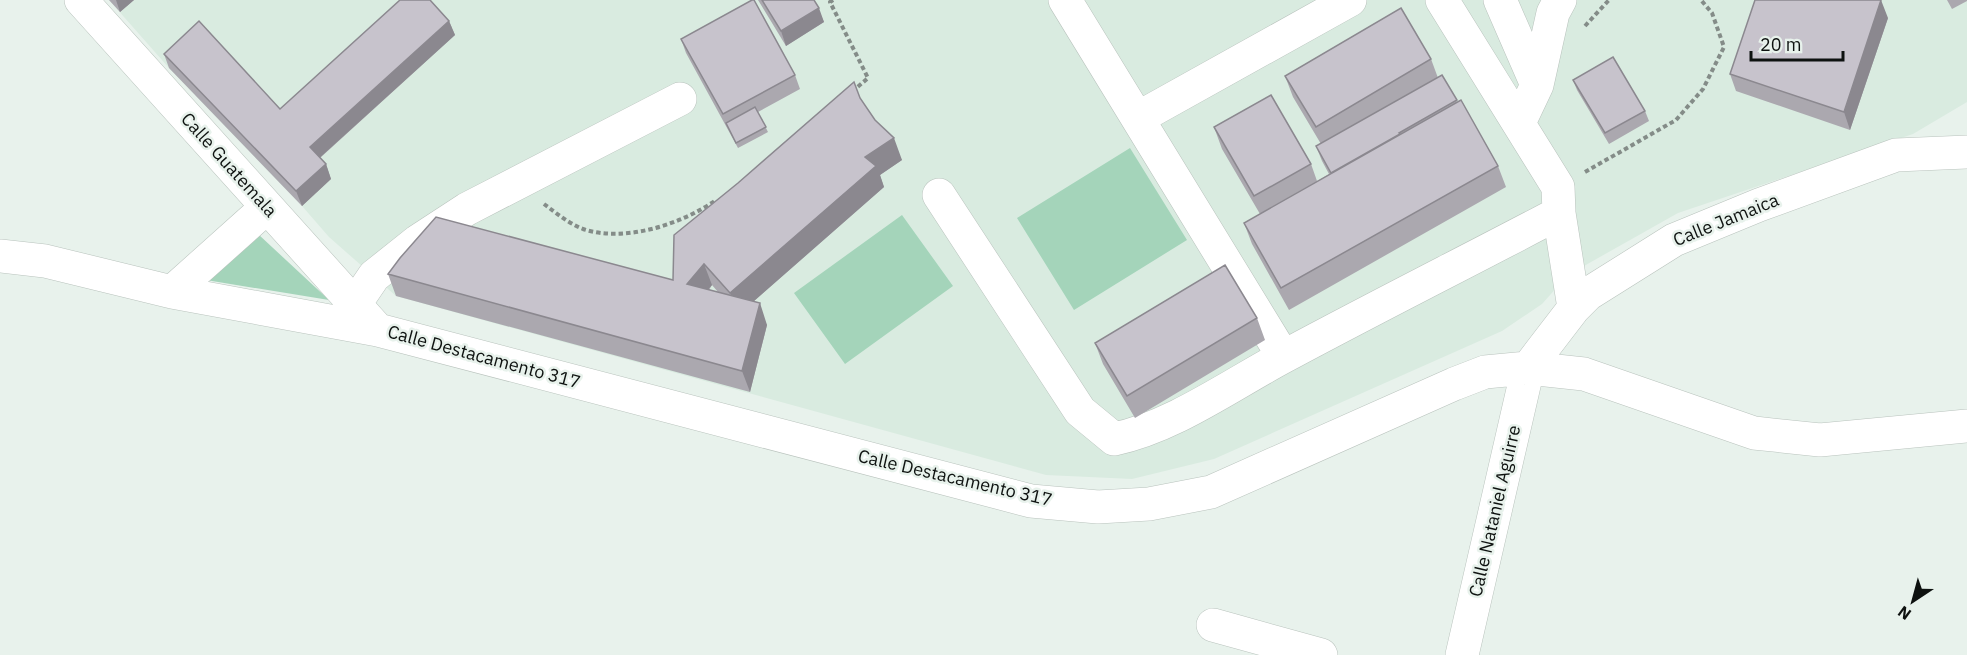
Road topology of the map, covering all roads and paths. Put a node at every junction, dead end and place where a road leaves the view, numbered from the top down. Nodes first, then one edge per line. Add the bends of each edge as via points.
1 (81, 0) edge
2 (1065, 0) edge
3 (1350, 0) edge
4 (1442, 0) edge
5 (1500, 0) edge
6 (1560, 0) edge
7 (1701, 0) edge
8 (831, 1) edge
9 (1537, 85) junction
10 (851, 93) edge
11 (680, 99) dead end
12 (1138, 118) junction
13 (1519, 123) junction
14 (1967, 152) edge
15 (518, 183) junction
16 (939, 195) dead end
17 (720, 198) edge
18 (1558, 200) junction
19 (267, 207) junction
20 (0, 256) edge
21 (172, 292) junction
22 (355, 304) junction
23 (1574, 308) junction
24 (378, 330) junction
25 (1283, 356) junction
26 (1528, 368) junction
27 (1967, 426) edge
28 (1213, 625) dead end
29 (1321, 655) edge
30 (1462, 655) edge

1 - 19 street, Calle Guatemala
2 - 12 street
3 - 12 street
4 - 13 street
5 - 9 street
6 - 9 street via 1553,13
7 - 18 path via 1712,13 1724,47 1703,89 1676,120
8 - 10 path via 868,78
9 - 13 street
11 - 15 street
12 - 25 street
13 - 18 street
14 - 23 street, Calle Jamaica via 1896,155 1759,206 1674,240 1588,294
15 - 17 path via 563,219 609,234 650,231 703,210
15 - 22 street via 467,209 418,241 374,276
16 - 25 street via 1080,411 1114,439 1161,425
18 - 23 street
18 - 25 street
19 - 21 street
19 - 22 street, Calle Guatemala
20 - 21 street, Calle Destacamento 317 via 45,261
21 - 24 street, Calle Destacamento 317
22 - 24 street, Calle Guatemala
23 - 26 street, Calle Jamaica
24 - 26 street, Calle Destacamento 317 via 1031,501 1098,507 1149,504 1211,492 1454,384 1485,372
26 - 27 street, Calle Destacamento 317 via 1584,374 1754,433 1820,440
26 - 30 street, Calle Nataniel Aguirre
28 - 29 street

